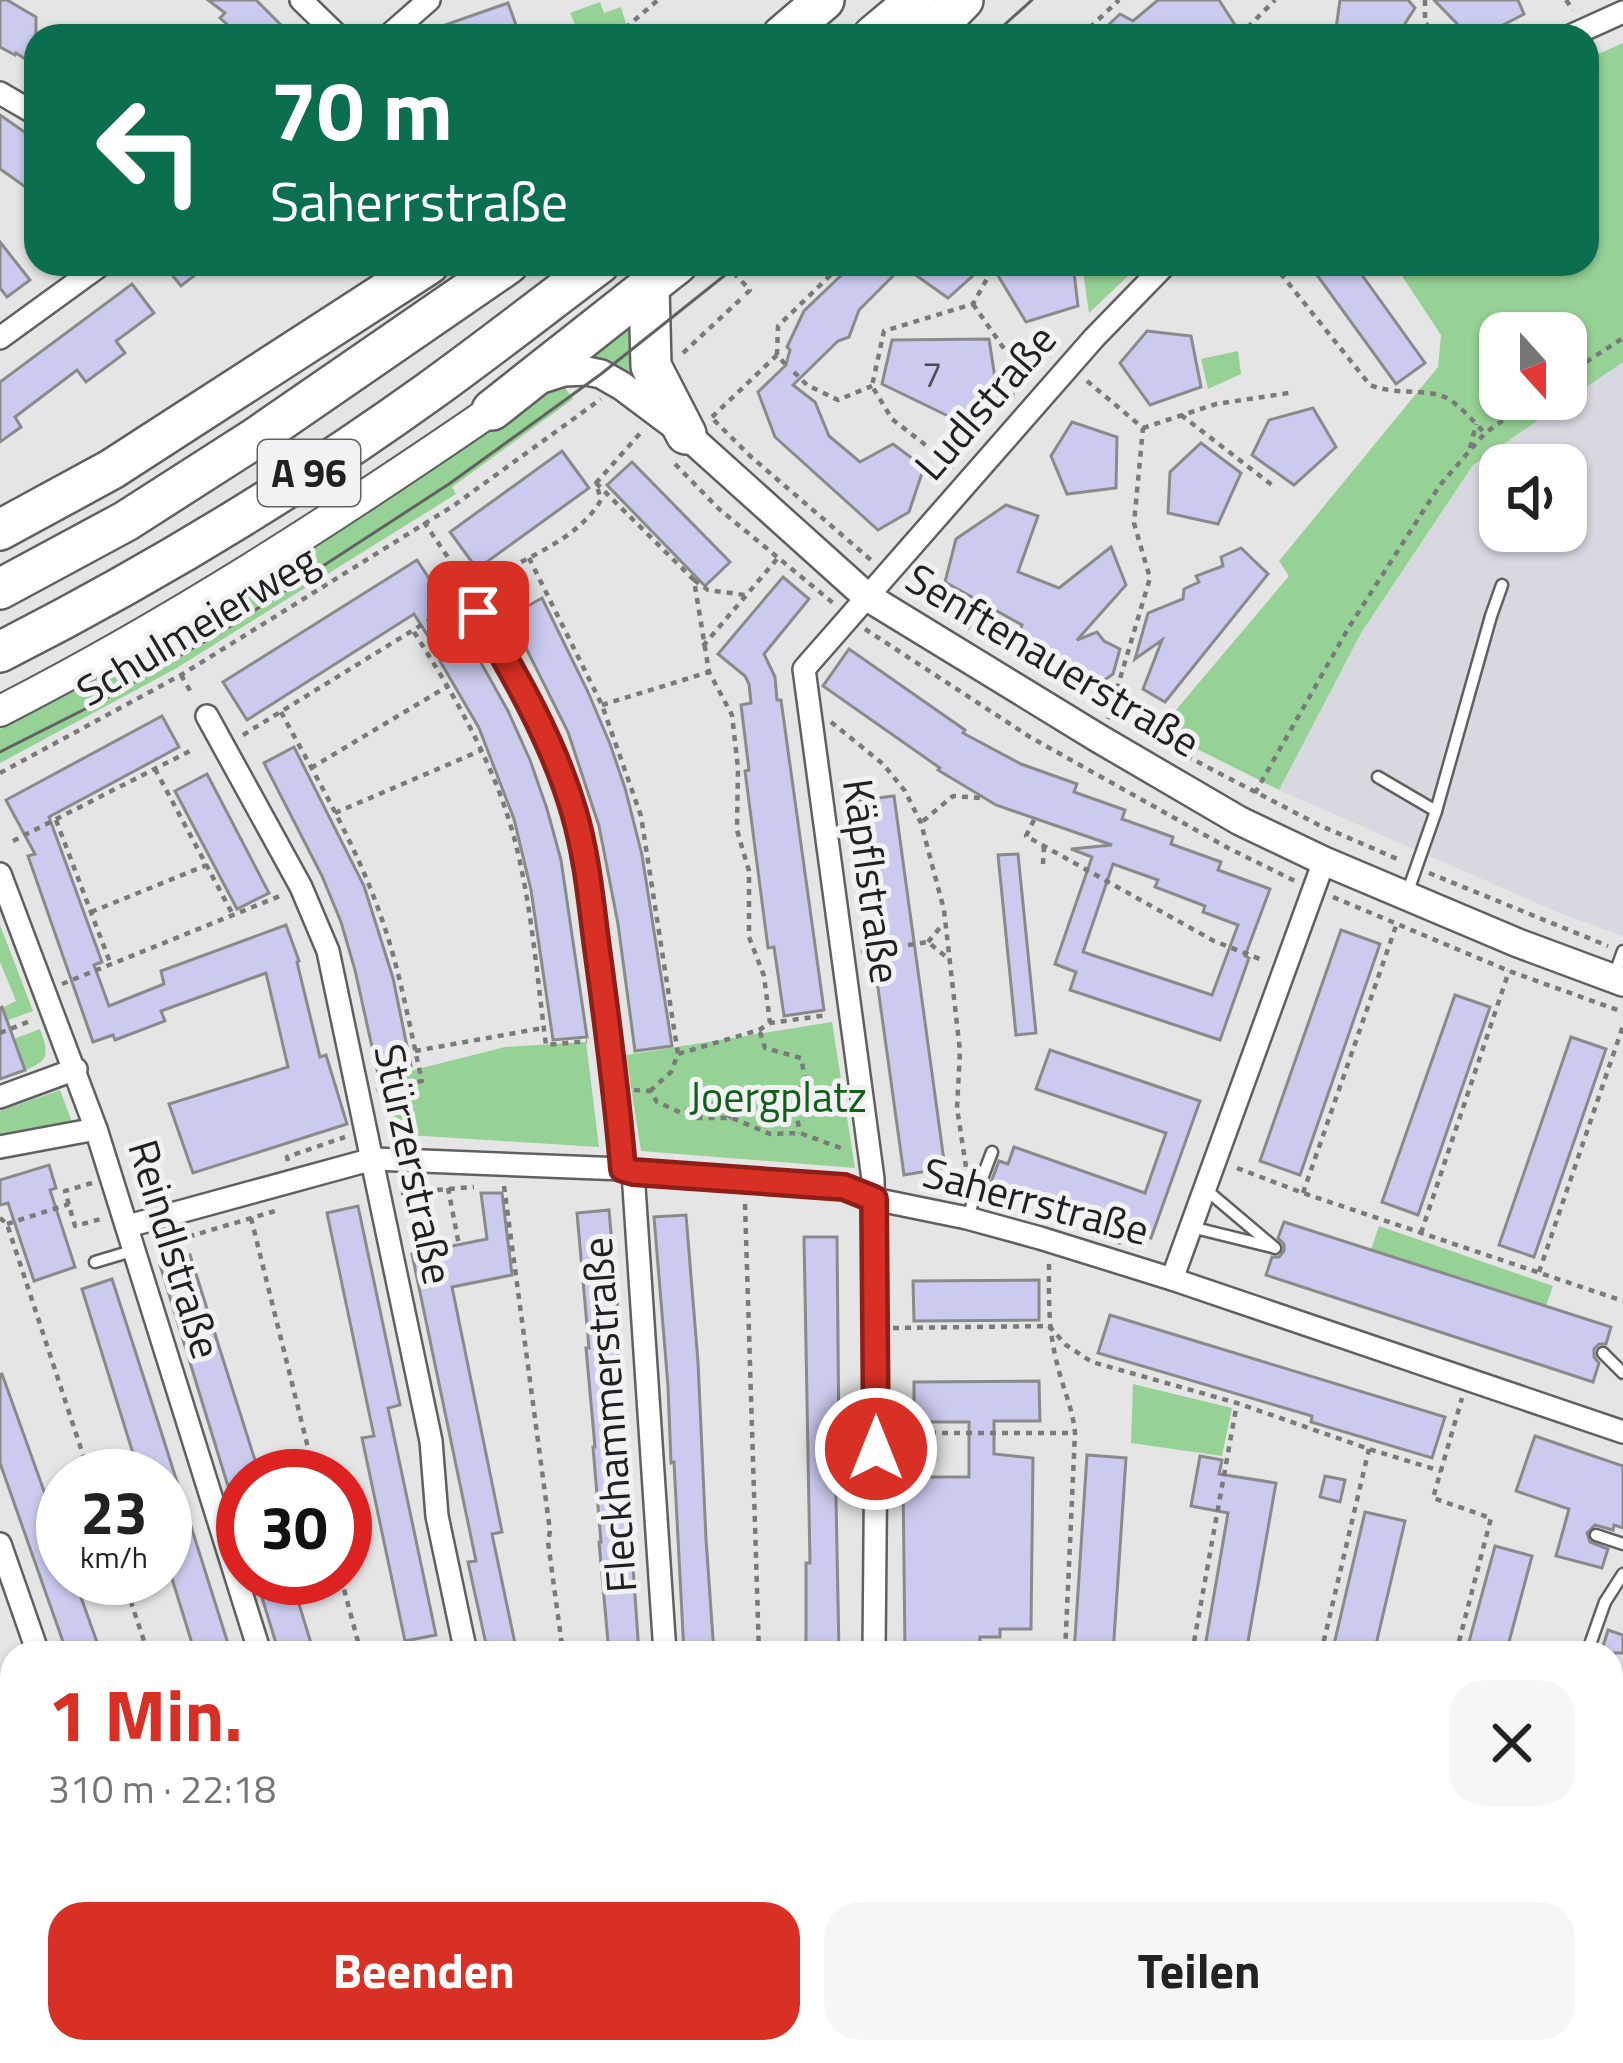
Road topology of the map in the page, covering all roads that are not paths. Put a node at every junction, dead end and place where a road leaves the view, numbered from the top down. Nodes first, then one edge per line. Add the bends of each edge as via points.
1 (301, 0) edge
2 (429, 0) edge
3 (824, 0) edge
4 (916, 0) edge
5 (963, 0) edge
6 (326, 24) edge
7 (402, 24) edge
8 (796, 24) edge
9 (888, 24) edge
10 (940, 24) edge
11 (85, 276) edge
12 (410, 276) edge
13 (491, 276) edge
14 (583, 276) edge
15 (663, 276) edge
16 (1155, 276) edge
17 (0, 338) edge
18 (492, 410) junction
19 (680, 438) junction
20 (0, 530) edge
21 (1502, 585) dead end
22 (0, 589) edge
23 (858, 606) junction
24 (478, 612) dead end
25 (0, 652) edge
26 (0, 711) edge
27 (207, 716) dead end
28 (1378, 777) dead end
29 (1436, 811) junction
30 (1324, 861) junction
31 (0, 874) edge
32 (1406, 896) junction
33 (1620, 966) edge
34 (76, 1070) junction
35 (0, 1097) edge
36 (96, 1129) junction
37 (0, 1147) edge
38 (992, 1151) dead end
39 (373, 1159) junction
40 (628, 1171) junction
41 (1204, 1187) junction
42 (874, 1199) junction
43 (968, 1218) junction
44 (126, 1219) junction
45 (1190, 1226) junction
46 (142, 1250) junction
47 (95, 1262) dead end
48 (1172, 1279) junction
49 (1623, 1359) edge
50 (1623, 1373) edge
51 (1623, 1432) edge
52 (1596, 1535) dead end
53 (0, 1544) edge
54 (1623, 1544) edge
55 (1623, 1574) edge
56 (34, 1641) edge
57 (256, 1641) edge
58 (463, 1641) edge
59 (663, 1641) edge
60 (874, 1641) edge
61 (1590, 1641) edge

1 - 6 street
2 - 7 street
3 - 8 highway
4 - 9 highway
5 - 10 highway
11 - 17 street
12 - 20 highway via 112,469
13 - 22 highway, A 96 via 181,486
14 - 25 highway, A 96 via 284,490
15 - 18 highway
15 - 19 highway via 651,366
16 - 23 street, Ludlstraße
18 - 19 street, Senftenauerstraße via 541,380 586,371 622,386
18 - 26 main road via 231,582
19 - 23 street, Senftenauerstraße
21 - 29 lane
23 - 30 street, Senftenauerstraße
23 - 42 street, Käpflstraße via 804,669
24 - 40 street, Fleckhammerstraße via 519,681 574,814
27 - 39 street, Stürzerstraße via 328,951
28 - 29 lane
29 - 32 lane
30 - 32 street, Senftenauerstraße
30 - 41 street
31 - 34 street, Reindlstraße
32 - 33 street, Senftenauerstraße via 1518,943
34 - 35 street
34 - 36 street, Reindlstraße
36 - 37 street
36 - 44 street, Reindlstraße
38 - 43 lane
39 - 40 street, Saherrstraße
39 - 44 street, Saherrstraße
39 - 58 street, Stürzerstraße
40 - 42 street, Saherrstraße via 844,1187
40 - 59 street, Fleckhammerstraße
41 - 45 street
41 - 45 lane via 1275,1248
42 - 43 street, Saherrstraße
42 - 60 street, Käpflstraße
43 - 48 street, Saherrstraße via 1047,1231
44 - 46 street, Reindlstraße
45 - 48 street
46 - 47 lane
46 - 57 street, Reindlstraße
48 - 51 street, Saherrstraße
49 - 50 lane via 1603,1353
52 - 54 lane
53 - 56 street
55 - 61 lane

